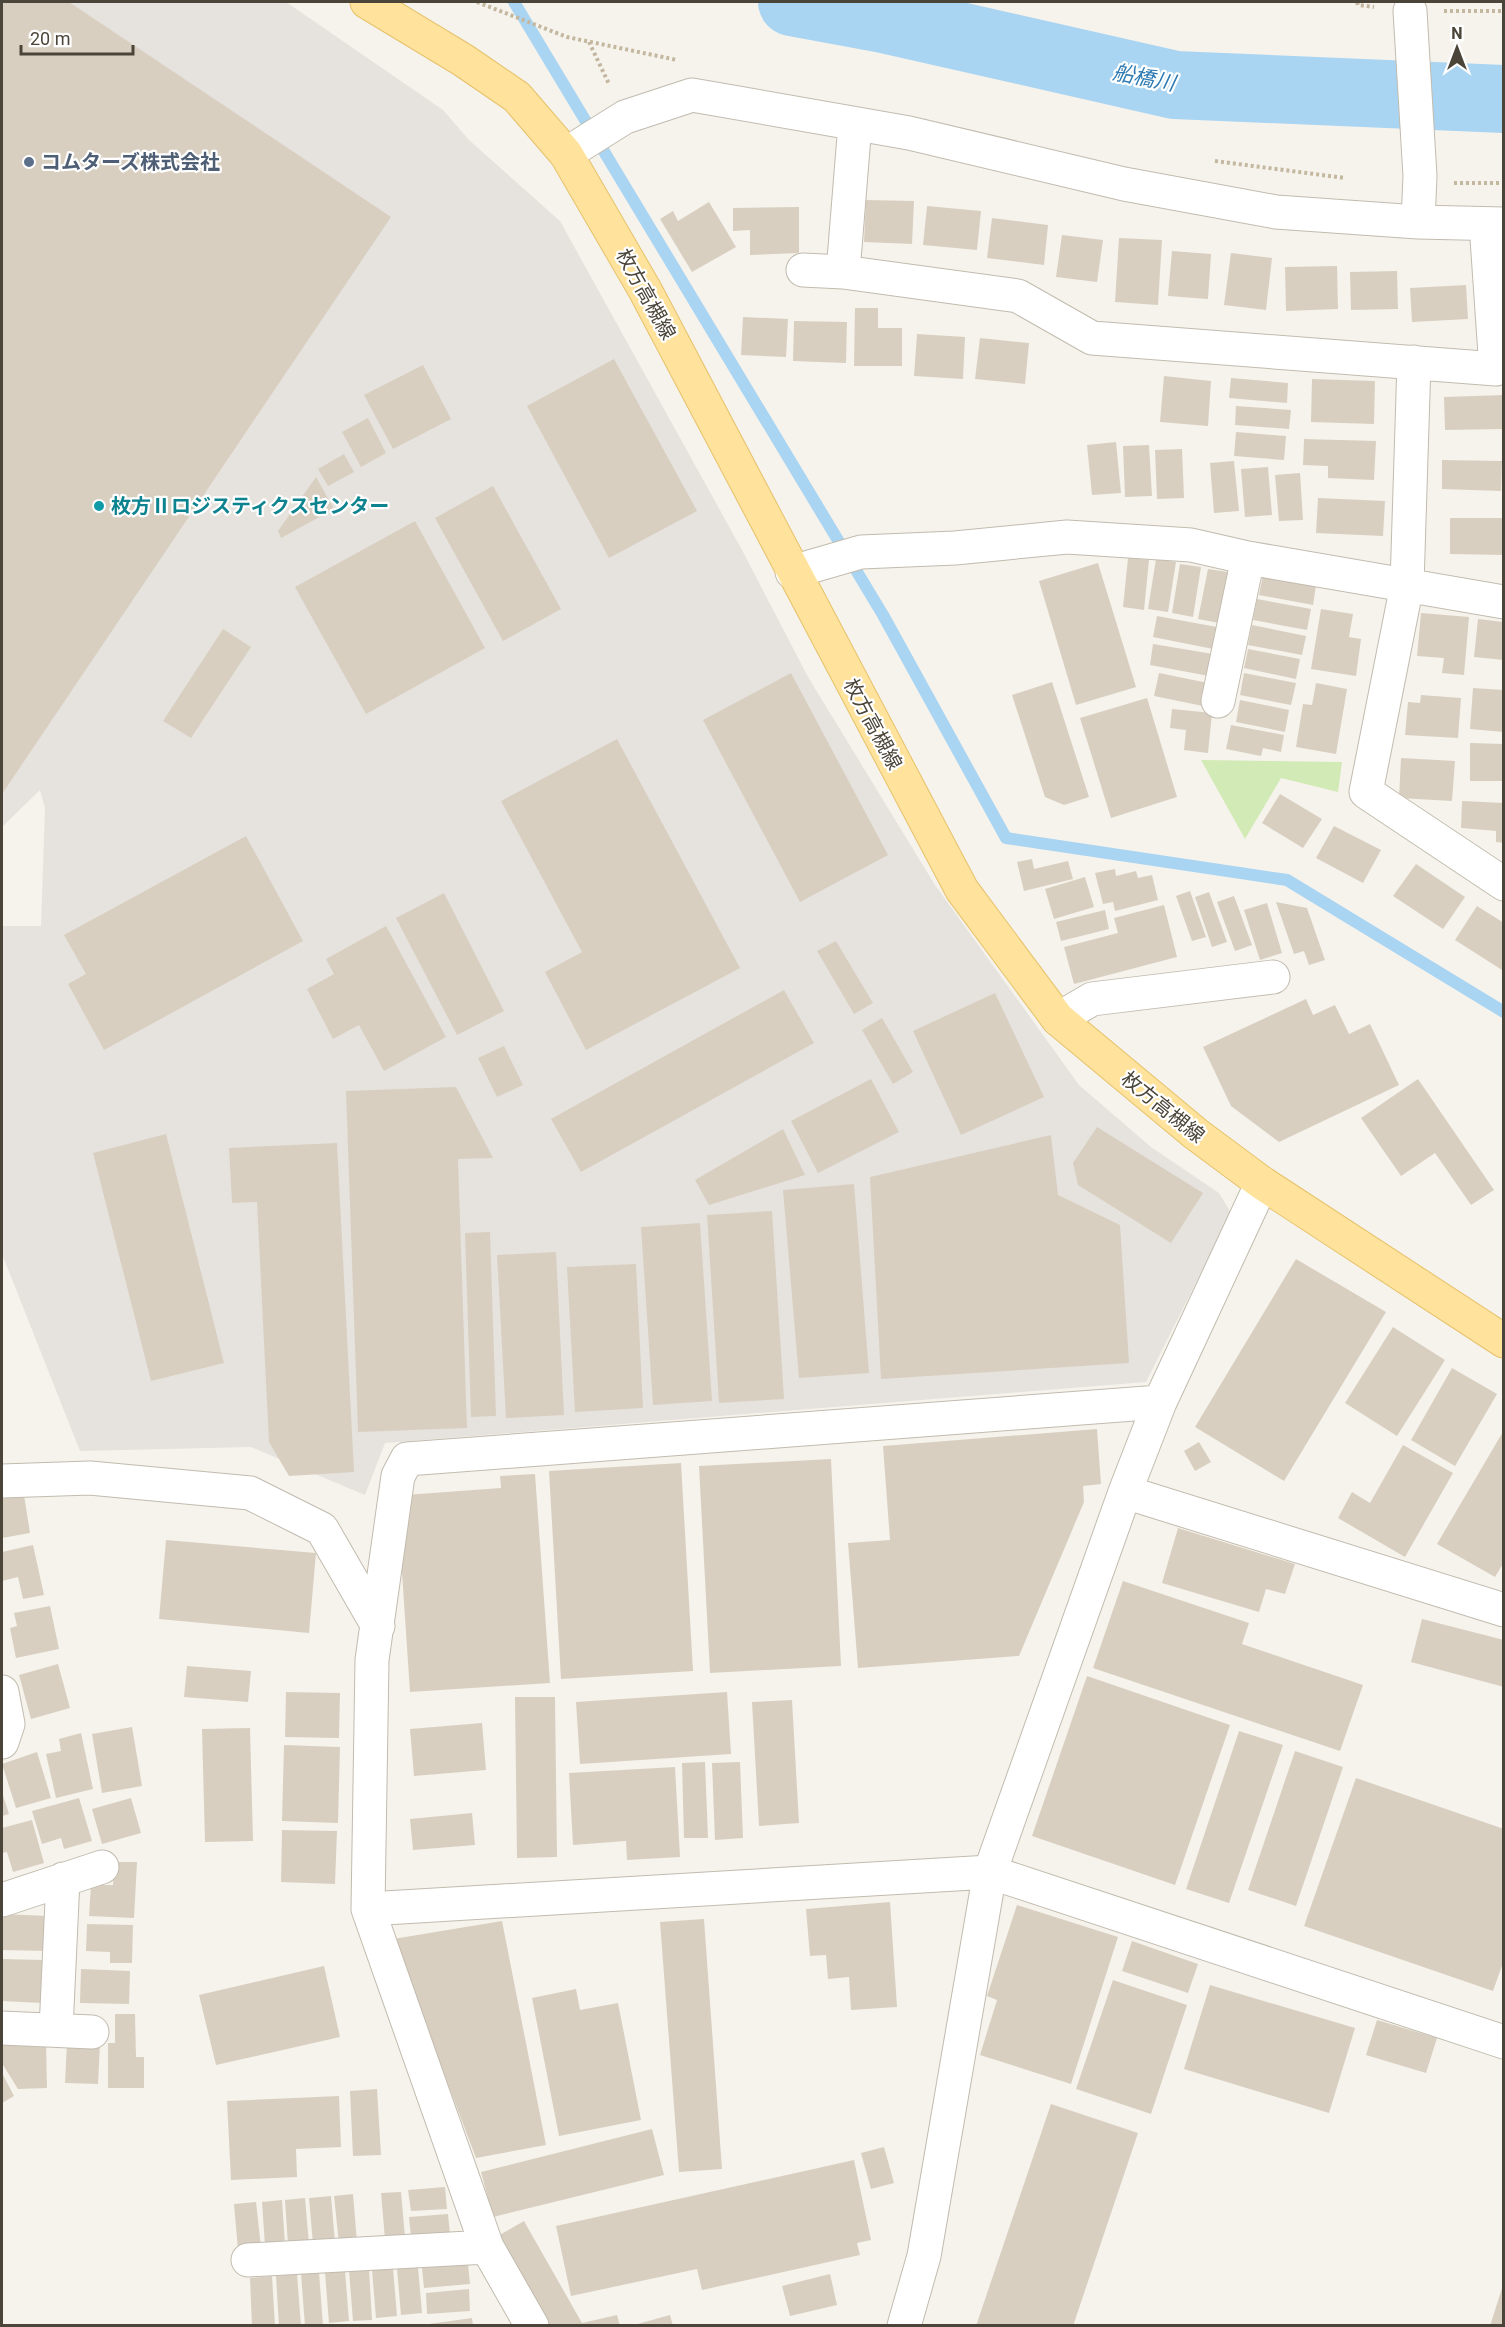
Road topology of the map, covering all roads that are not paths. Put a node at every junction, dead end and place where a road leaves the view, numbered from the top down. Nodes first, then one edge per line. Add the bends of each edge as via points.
1 (367, 2) edge
2 (1411, 18) dead end
3 (855, 124) junction
4 (566, 154) junction
5 (1418, 222) junction
6 (1495, 224) edge
7 (803, 270) dead end
8 (843, 272) junction
9 (1414, 362) junction
10 (1248, 558) junction
11 (806, 568) junction
12 (1407, 585) junction
13 (1503, 602) edge
14 (1218, 701) dead end
15 (1503, 884) edge
16 (1273, 977) dead end
17 (1058, 1019) junction
18 (1262, 1183) junction
19 (1503, 1341) edge
20 (1160, 1402) junction
21 (2, 1481) edge
22 (1125, 1492) junction
23 (1503, 1610) edge
24 (378, 1626) junction
25 (2, 1692) edge
26 (2, 1742) edge
27 (102, 1867) dead end
28 (990, 1872) junction
29 (63, 1879) junction
30 (2, 1900) edge
31 (368, 1909) junction
32 (2, 2028) edge
33 (56, 2030) junction
34 (92, 2032) dead end
35 (1503, 2042) edge
36 (487, 2247) junction
37 (248, 2260) dead end
38 (532, 2325) edge
39 (904, 2325) edge

1 - 4 main road, 枚方高槻線 via 517,97
2 - 5 street via 1420,176
3 - 4 street via 693,95 625,117
3 - 5 street via 1124,184 1275,212
3 - 8 street
4 - 11 main road, 枚方高槻線
5 - 6 street
6 - 9 street via 1496,369
7 - 8 street
8 - 9 street via 1018,296 1092,338
9 - 12 street
10 - 11 street via 1191,545 1066,537 861,552
10 - 12 street
10 - 14 street
11 - 17 main road, 枚方高槻線 via 962,890
12 - 13 street
12 - 15 street via 1366,792
16 - 17 street via 1092,999
17 - 18 main road, 枚方高槻線 via 1196,1134
18 - 19 main road, 枚方高槻線
18 - 20 street
20 - 22 street
20 - 24 street via 407,1459 398,1476
21 - 24 street via 90,1478 250,1493 322,1529
22 - 23 street
22 - 28 street
24 - 31 street via 372,1660
25 - 26 street via 8,1724
27 - 29 street
28 - 31 street
28 - 35 street
28 - 39 street via 924,2256
29 - 30 street
29 - 33 street
31 - 36 street
32 - 33 street
33 - 34 street
36 - 37 street
36 - 38 street

